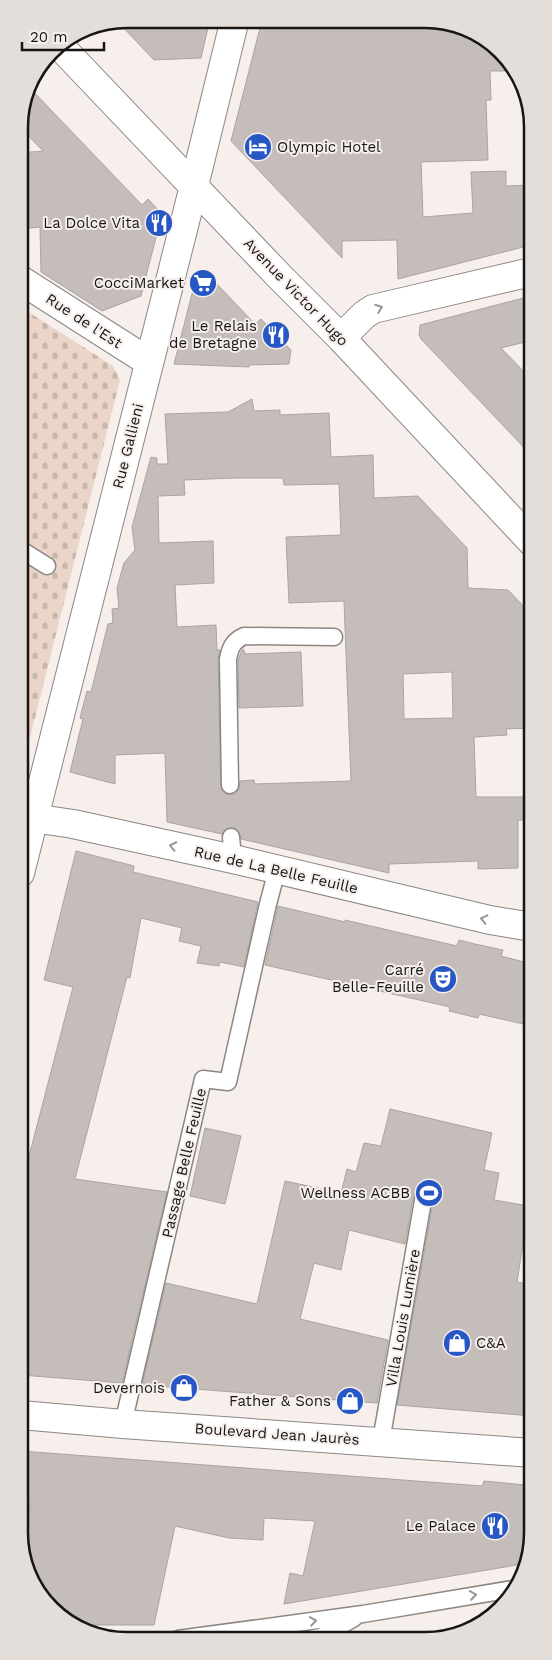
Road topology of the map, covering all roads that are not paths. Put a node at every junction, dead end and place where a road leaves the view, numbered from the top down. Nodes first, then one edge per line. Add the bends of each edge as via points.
1 (234, 28) edge
2 (64, 50) edge
3 (194, 186) junction
4 (524, 274) edge
5 (28, 286) edge
6 (341, 338) junction
7 (149, 362) junction
8 (524, 533) edge
9 (28, 554) edge
10 (47, 566) dead end
11 (334, 637) dead end
12 (230, 785) dead end
13 (28, 814) edge
14 (28, 817) edge
15 (277, 870) junction
16 (524, 926) edge
17 (424, 1195) dead end
18 (28, 1416) edge
19 (123, 1424) junction
20 (381, 1441) junction
21 (524, 1452) edge
22 (506, 1590) edge
23 (363, 1614) junction
24 (230, 1632) edge
25 (329, 1632) edge

1 - 3 street, Rue Gallieni
2 - 3 street, Avenue Victor Hugo
3 - 6 street, Avenue Victor Hugo
3 - 7 street, Rue Gallieni
6 -> 4 street via 374,309
5 - 7 street, Rue de l'Est
6 - 8 street, Avenue Victor Hugo
7 - 13 street, Rue Gallieni via 50,757
9 - 10 lane
11 - 12 lane via 244,636 230,648
15 -> 14 street, Rue de La Belle Feuille via 232,848
16 -> 15 street, Rue de La Belle Feuille
15 - 19 lane, Passage Belle Feuille via 228,1082 203,1079
17 - 20 lane, Villa Louis Lumière
18 - 19 street, Boulevard Jean Jaurès
19 - 20 street, Boulevard Jean Jaurès
20 - 21 street, Boulevard Jean Jaurès
23 -> 22 lane
24 -> 23 lane
23 - 25 lane

